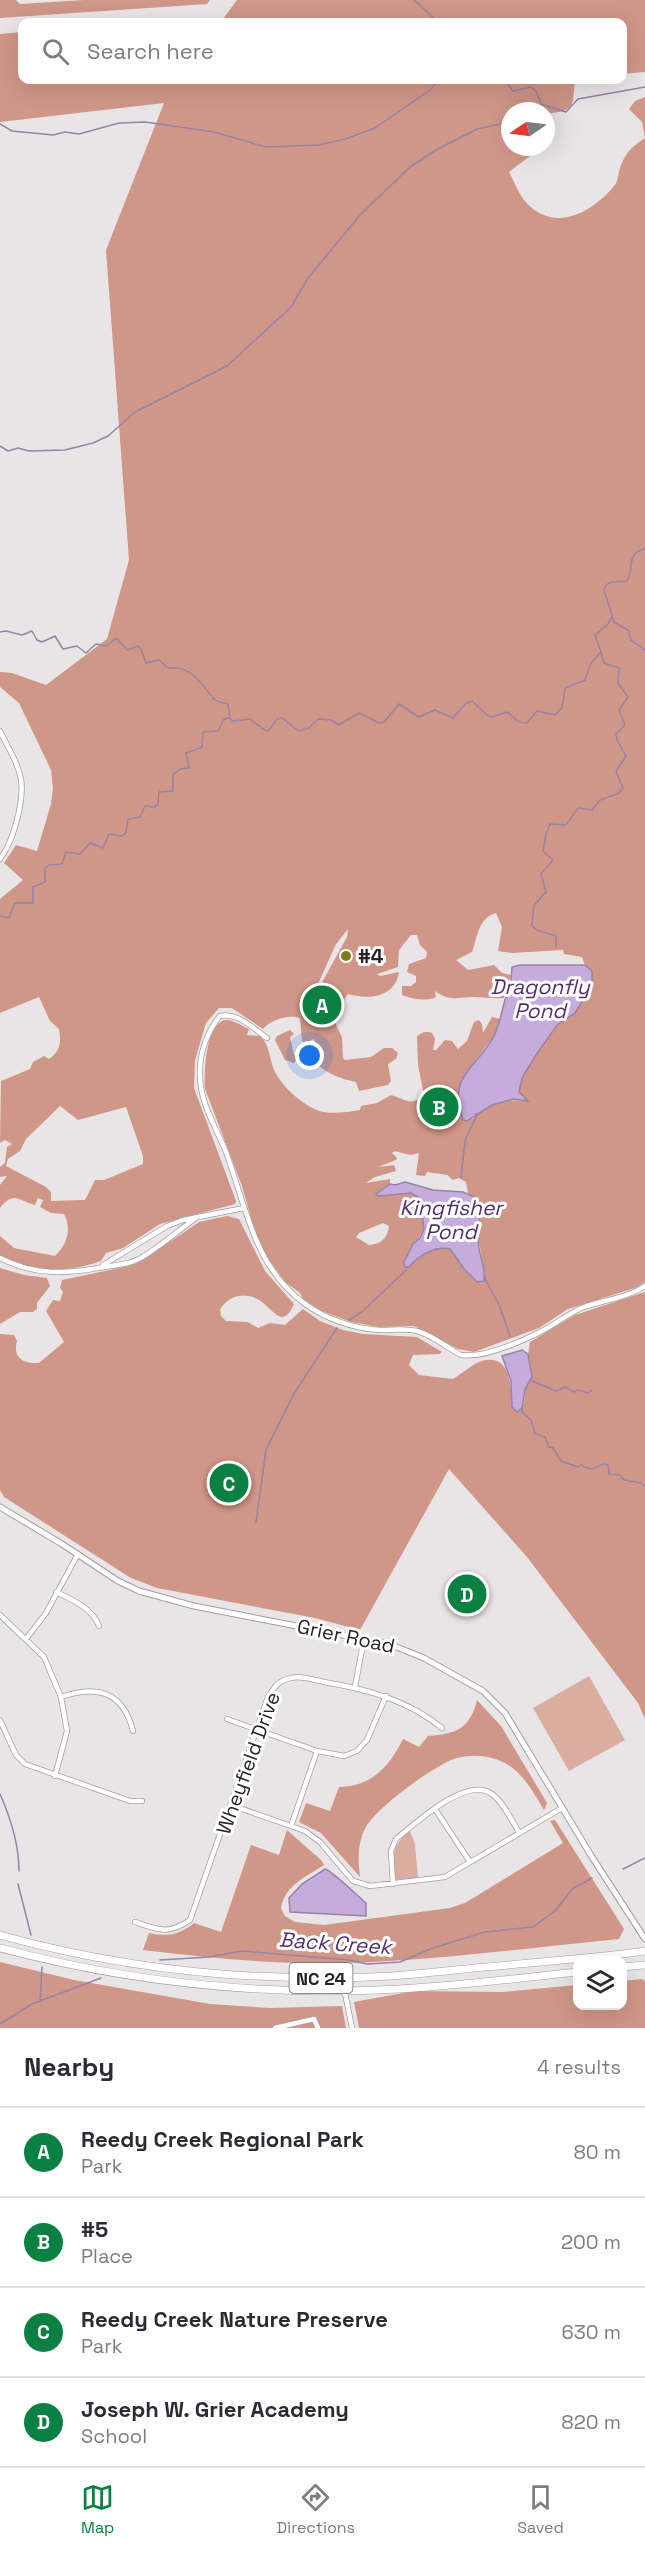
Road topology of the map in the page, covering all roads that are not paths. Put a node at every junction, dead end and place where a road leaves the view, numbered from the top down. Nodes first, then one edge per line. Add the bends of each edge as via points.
1 (0, 731) edge
2 (0, 859) edge
3 (267, 1038) dead end
4 (244, 1208) junction
5 (196, 1218) junction
6 (0, 1258) edge
7 (90, 1270) junction
8 (645, 1286) edge
9 (0, 1507) edge
10 (78, 1554) junction
11 (57, 1592) junction
12 (0, 1615) edge
13 (99, 1626) dead end
14 (364, 1638) junction
15 (26, 1639) junction
16 (355, 1687) junction
17 (386, 1696) junction
18 (61, 1697) junction
19 (227, 1719) dead end
20 (0, 1720) edge
21 (442, 1728) dead end
22 (257, 1730) junction
23 (133, 1731) dead end
24 (317, 1751) junction
25 (55, 1776) junction
26 (142, 1801) dead end
27 (231, 1805) junction
28 (562, 1808) junction
29 (435, 1809) junction
30 (291, 1826) junction
31 (519, 1832) junction
32 (470, 1862) junction
33 (393, 1884) junction
34 (135, 1922) dead end
35 (0, 1935) edge
36 (645, 1939) edge
37 (0, 1948) edge
38 (645, 1951) edge
39 (645, 1965) edge
40 (627, 1967) edge
41 (573, 1972) edge
42 (342, 1977) junction
43 (345, 1991) junction
44 (275, 2028) edge
45 (318, 2028) edge
46 (352, 2028) edge

1 - 2 street via 24,789 12,837
3 - 4 street via 238,1018 220,1016 207,1037 199,1073 201,1091
4 - 5 street
4 - 8 street via 264,1258 280,1281 304,1303 351,1325 418,1331 461,1355 483,1354 540,1332 583,1307
5 - 7 street via 167,1226
5 - 7 street via 143,1257
6 - 7 street via 48,1273
9 - 10 street, Grier Road
10 - 11 street
10 - 14 street, Grier Road via 118,1581 155,1596
11 - 13 street via 88,1609
11 - 15 street
12 - 15 street
14 - 16 street
14 - 28 street, Grier Road via 408,1650 491,1698 505,1713
15 - 18 street via 44,1657
16 - 17 street, Wheyfield Drive
16 - 22 street, Wheyfield Drive via 300,1677 284,1679 272,1690
17 - 21 street, Wheyfield Drive
17 - 24 street via 367,1740 357,1751 336,1756
18 - 23 street via 88,1690 107,1695 126,1710
18 - 25 street via 67,1731
19 - 22 street
20 - 25 street via 21,1760
22 - 24 street
22 - 27 street, Wheyfield Drive
24 - 30 street
25 - 26 street via 130,1801
27 - 30 street
27 - 34 street, Wheyfield Drive via 190,1920 166,1930
28 - 31 street
28 - 36 street, Grier Road
29 - 31 street via 461,1792 478,1789 491,1793 501,1803
29 - 32 street
29 - 33 street via 396,1839 391,1851
30 - 33 street via 313,1836 353,1881 370,1886
31 - 32 street
32 - 33 street via 445,1877
35 - 42 main road, NC 24 via 95,1957 184,1970
37 - 43 main road, NC 24 via 163,1981 262,1990
38 - 42 main road, NC 24 via 393,1976
39 - 40 main road
41 - 43 main road, NC 24
42 - 43 street
43 - 46 street
44 - 45 street via 314,2019

